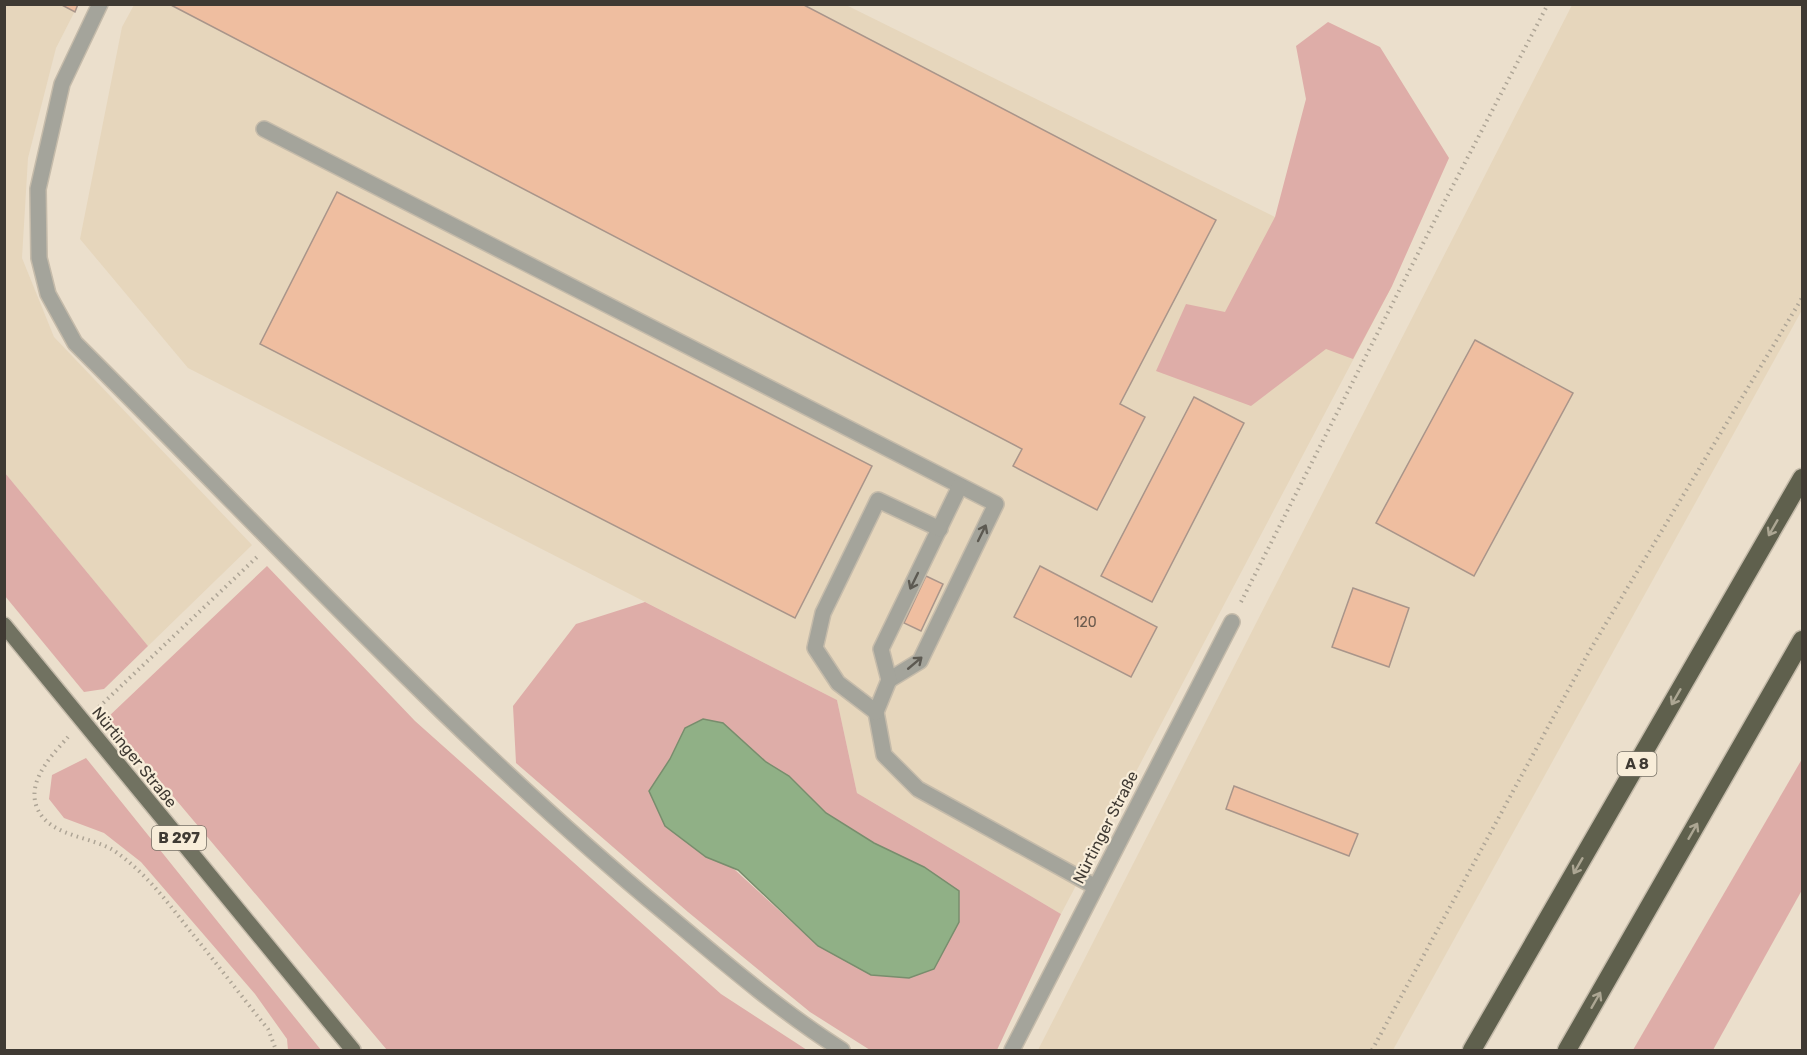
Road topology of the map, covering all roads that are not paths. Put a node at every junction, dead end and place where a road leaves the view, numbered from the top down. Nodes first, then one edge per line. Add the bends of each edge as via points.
1 (100, 4) edge
2 (264, 129) dead end
3 (1803, 478) edge
4 (960, 486) junction
5 (940, 529) junction
6 (1232, 622) road end
7 (4, 625) edge
8 (1803, 640) edge
9 (889, 681) junction
10 (876, 712) junction
11 (1094, 886) junction
12 (353, 1050) edge
13 (842, 1050) edge
14 (1012, 1050) edge
15 (1472, 1050) edge
16 (1567, 1050) edge

1 - 13 street via 62,84 38,189 39,258 48,294 75,343 380,652 576,839 706,946
2 - 4 street
3 -> 15 highway, A 8
4 - 5 street
9 -> 4 street via 920,661 996,504
5 -> 9 street via 881,649
5 - 10 street via 878,500 823,613 815,648 838,683
6 - 11 street, Nürtinger Straße
7 - 12 main road, Nürtinger Straße / B 297
16 -> 8 highway
9 - 10 street
10 - 11 street via 884,755 918,789
11 - 14 street, Nürtinger Straße

